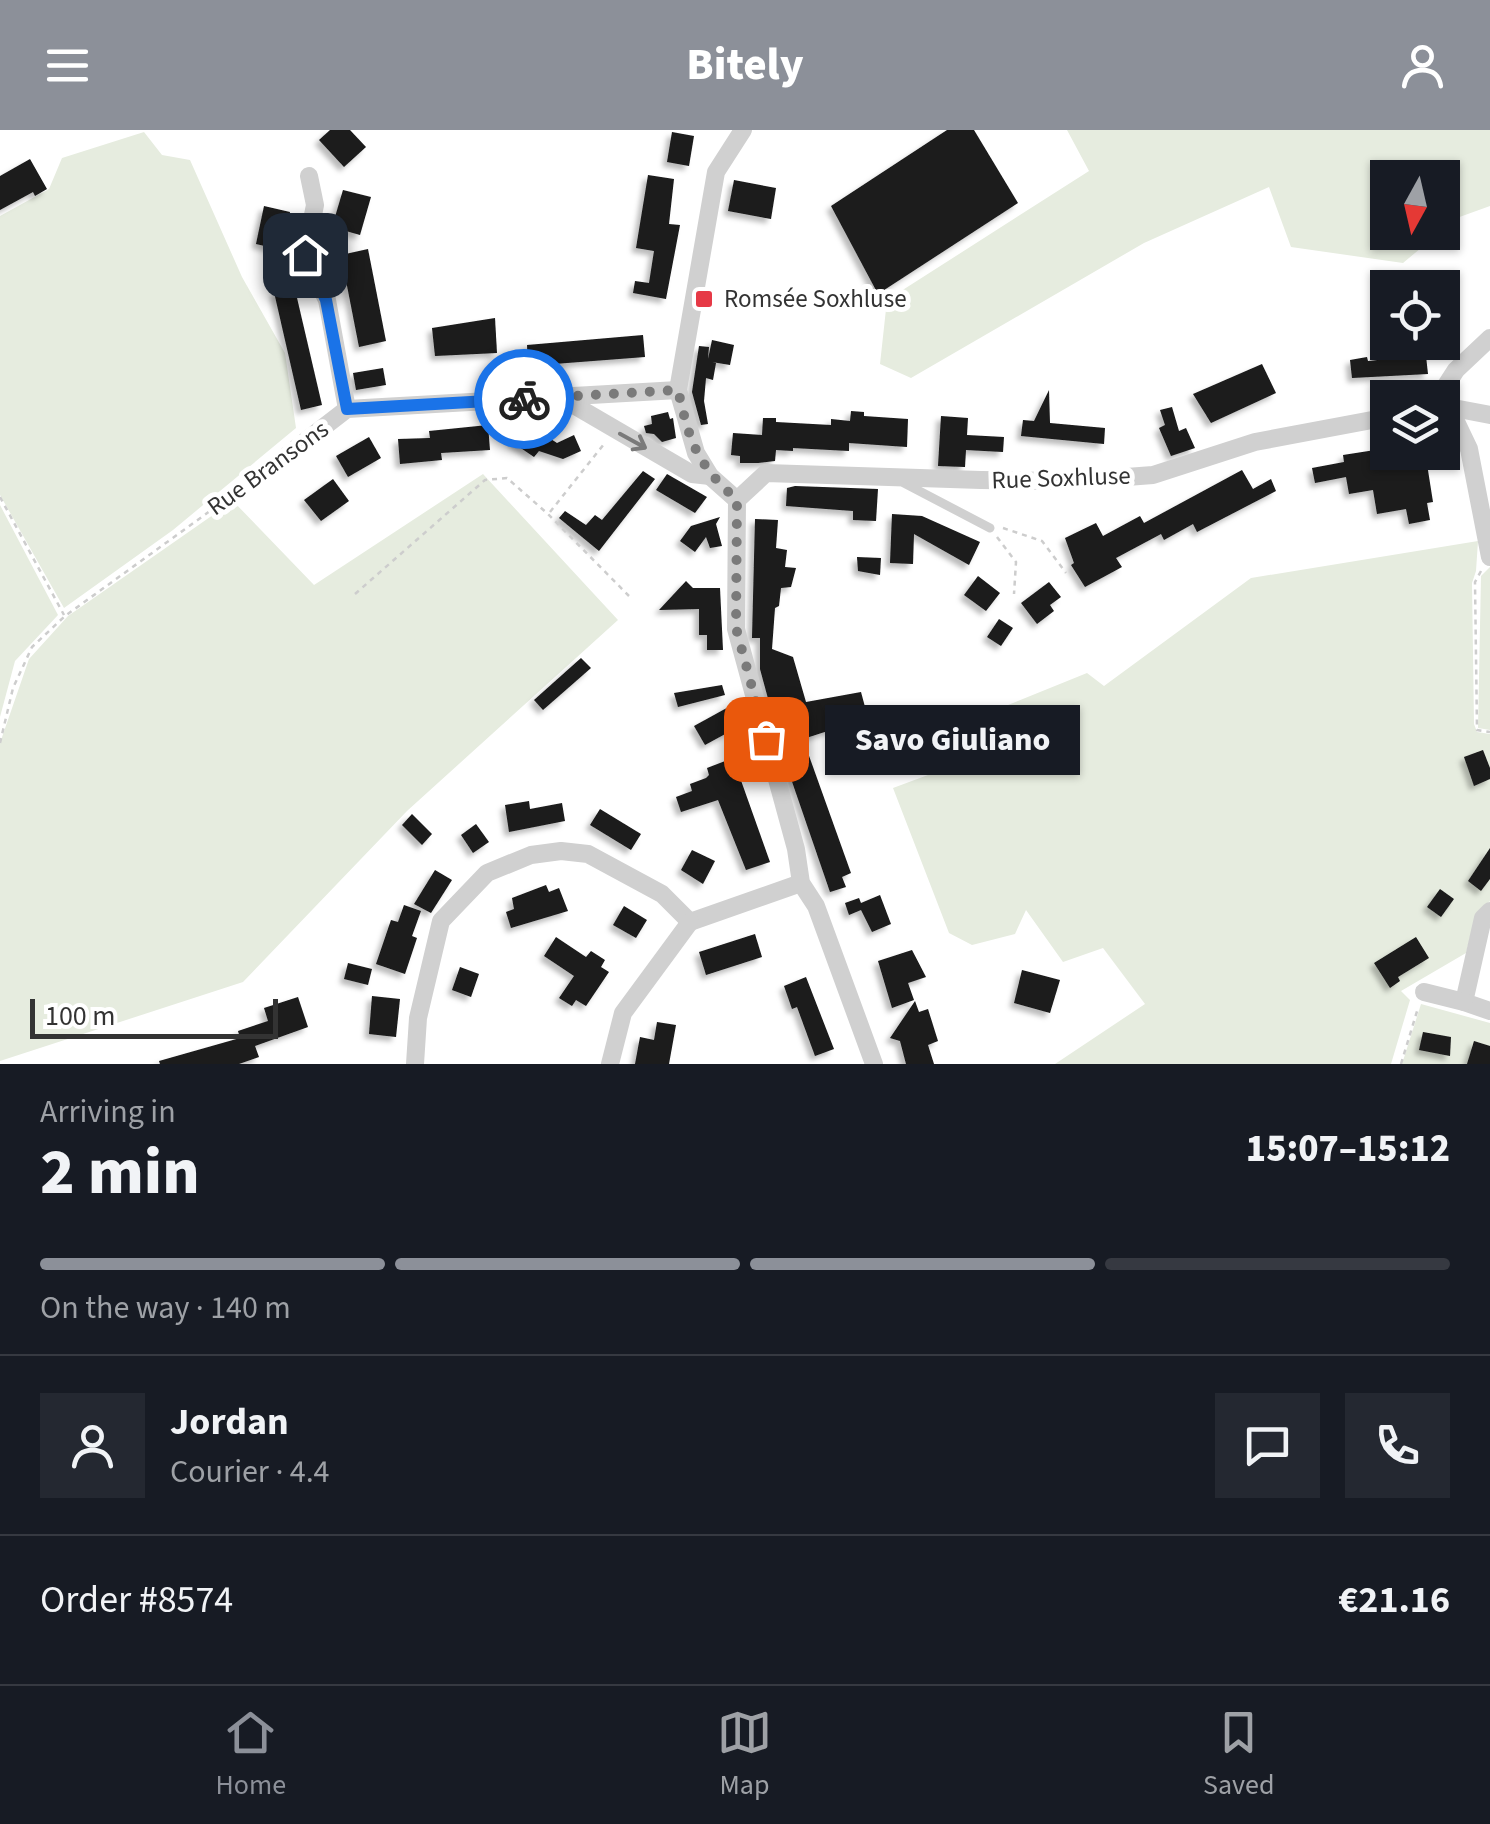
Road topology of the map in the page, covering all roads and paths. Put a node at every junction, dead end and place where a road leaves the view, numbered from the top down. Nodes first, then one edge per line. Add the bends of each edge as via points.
1 (743, 130) edge
2 (309, 176) dead end
3 (1490, 338) edge
4 (1450, 380) edge
5 (678, 390) junction
6 (559, 396) junction
7 (347, 409) junction
8 (1460, 409) edge
9 (1490, 415) edge
10 (1370, 420) edge
11 (614, 431) junction
12 (1460, 433) edge
13 (280, 460) joint
14 (888, 475) junction
15 (710, 476) junction
16 (0, 497) edge
17 (737, 500) junction
18 (548, 514) junction
19 (990, 528) junction
20 (1489, 557) edge
21 (1066, 572) dead end
22 (355, 594) dead end
23 (1014, 594) dead end
24 (629, 596) dead end
25 (65, 616) junction
26 (1490, 732) edge
27 (0, 744) edge
28 (801, 882) junction
29 (1490, 912) edge
30 (690, 922) junction
31 (1424, 992) dead end
32 (1464, 1002) junction
33 (1490, 1010) edge
34 (1415, 1014) dead end
35 (414, 1064) edge
36 (610, 1064) edge
37 (874, 1064) edge
38 (1401, 1064) edge

1 - 5 street via 716,172
2 - 7 street via 315,205 305,255 326,300
3 - 4 street
5 - 6 street, Rue Bransons
5 - 15 street via 696,453
6 - 7 street, Rue Bransons
6 - 11 street
7 - 13 street, Rue Bransons
8 - 9 street
10 - 14 street, Rue Soxhluse via 1255,442 1153,475
11 -> 15 street via 692,474
11 - 18 path
12 - 20 street
13 - 25 path, Rue Bransons
14 - 17 street, Rue Soxhluse via 766,473
14 - 19 lane
15 - 17 street
16 - 25 path
17 - 28 street via 736,628
18 - 22 path via 507,478 486,480
18 - 24 path
19 - 21 path via 1042,540
19 - 23 path via 1016,562
20 - 26 path via 1475,582 1477,730
25 - 27 path, Rue Bransons via 32,646 12,688
28 - 30 street
28 - 37 street
29 - 32 street
30 - 35 street via 662,894 588,854 532,855 487,873 442,921
30 - 36 street via 624,1013
31 - 32 street
32 - 33 street
34 - 38 path

